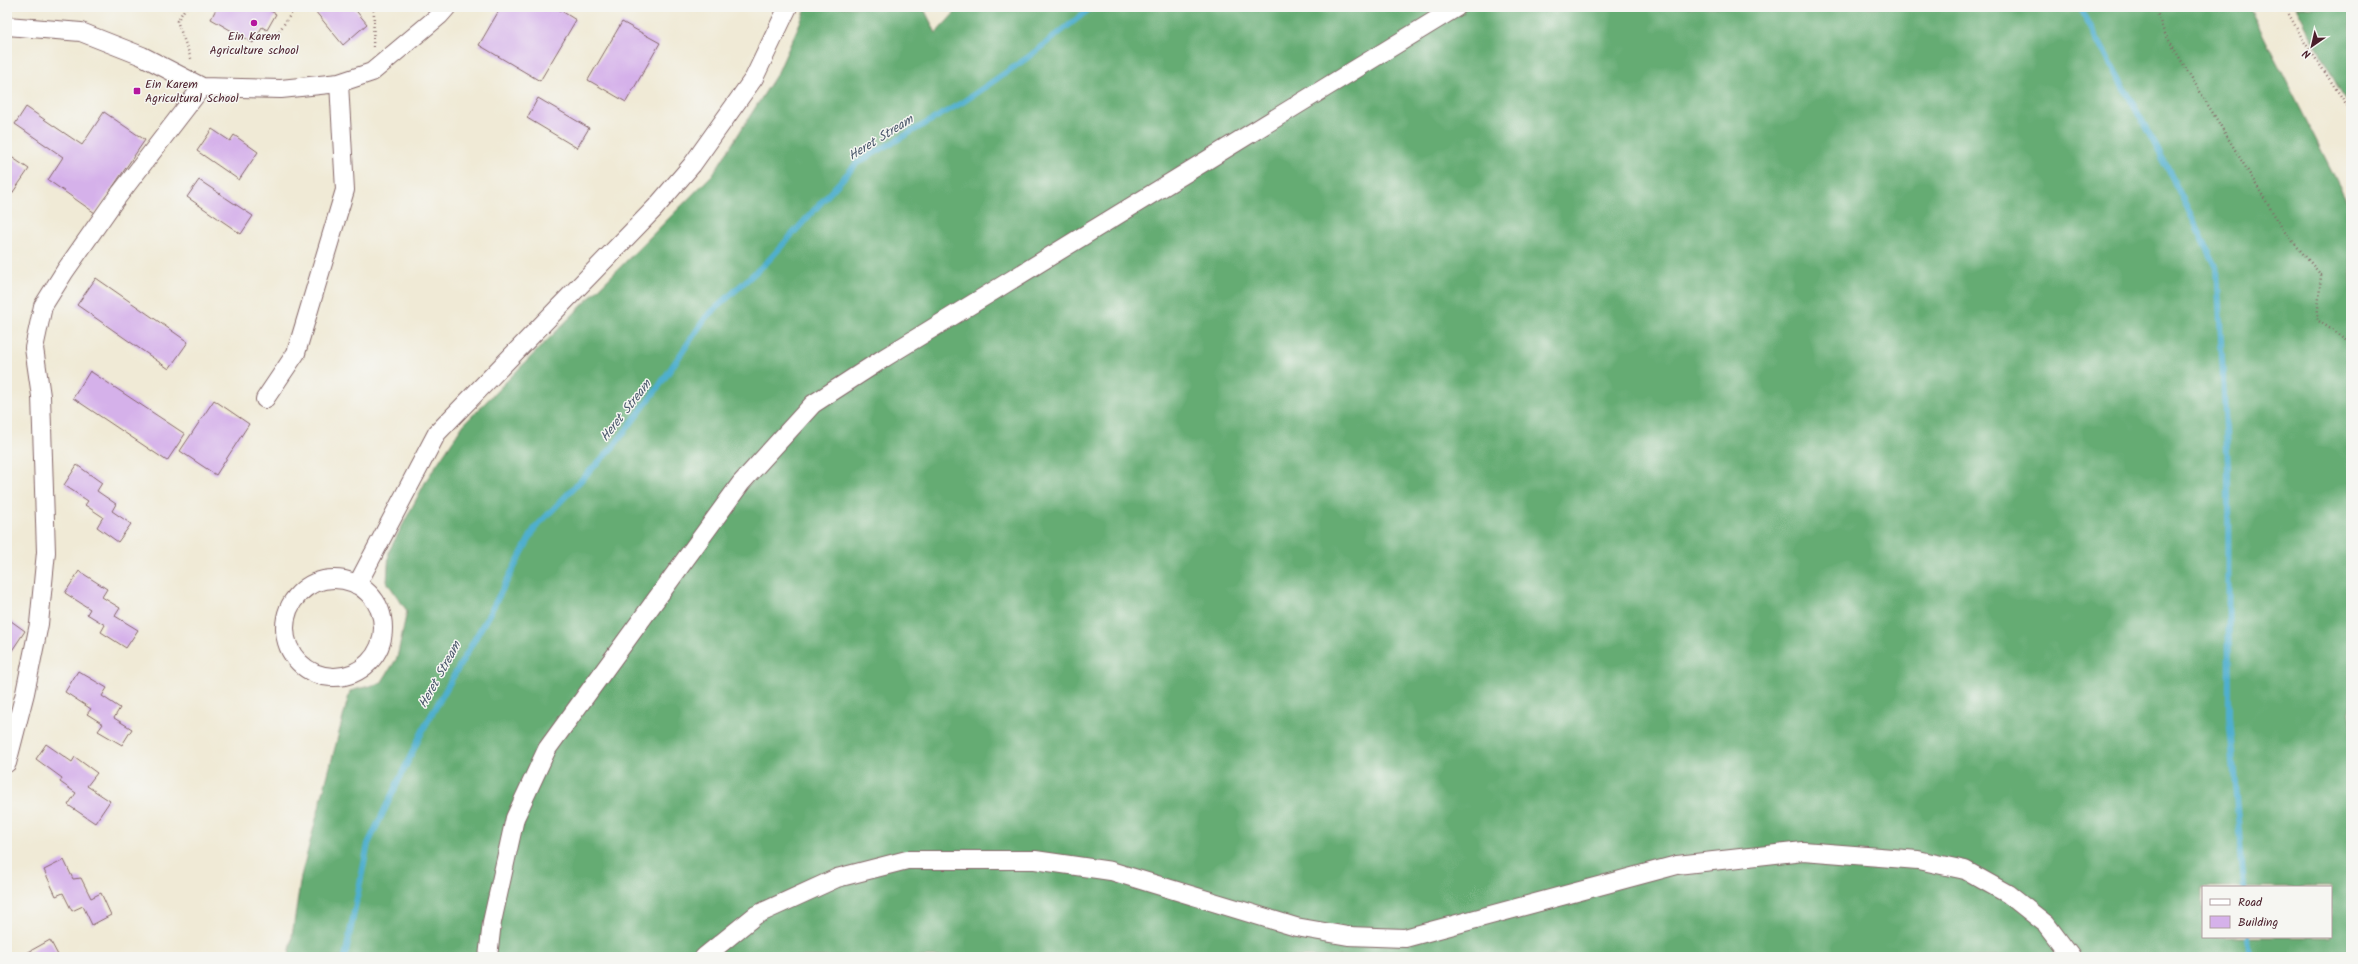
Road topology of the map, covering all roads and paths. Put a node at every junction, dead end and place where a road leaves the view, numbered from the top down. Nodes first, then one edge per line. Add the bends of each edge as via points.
1 (186, 7) edge
2 (296, 7) edge
3 (371, 7) edge
4 (447, 7) edge
5 (788, 7) edge
6 (1457, 7) edge
7 (2155, 7) edge
8 (2285, 7) edge
9 (7, 26) edge
10 (277, 34) dead end
11 (372, 72) junction
12 (339, 83) junction
13 (202, 87) junction
14 (2351, 111) edge
15 (2351, 342) edge
16 (265, 399) dead end
17 (357, 584) junction
18 (7, 763) edge
19 (488, 957) edge
20 (704, 957) edge
21 (2071, 957) edge

1 - 13 path via 177,22
2 - 10 path
3 - 11 path via 374,11
4 - 11 street
5 - 17 street via 754,78 692,165 655,208 437,433
6 - 19 street via 813,404 741,484 547,749 515,818 492,922
7 - 15 path via 2164,32 2284,231 2321,275 2317,320
8 - 14 path via 2303,40
9 - 13 street via 81,32 142,56
11 - 12 street
12 - 13 street via 281,89
12 - 16 street via 345,190 296,353
13 - 18 street via 112,204 43,306 34,348 41,396 46,552 40,624
17 - 17 street via 324,580 308,586 296,597 288,612 285,629 289,646 298,660 310,670 326,676 343,676 359,670 372,660 382,642 383,625 379,608 370,594
20 - 21 street via 756,915 837,878 907,860 1034,860 1111,871 1296,927 1348,936 1405,938 1677,865 1803,851 1918,860 1965,870 2008,894 2046,924

